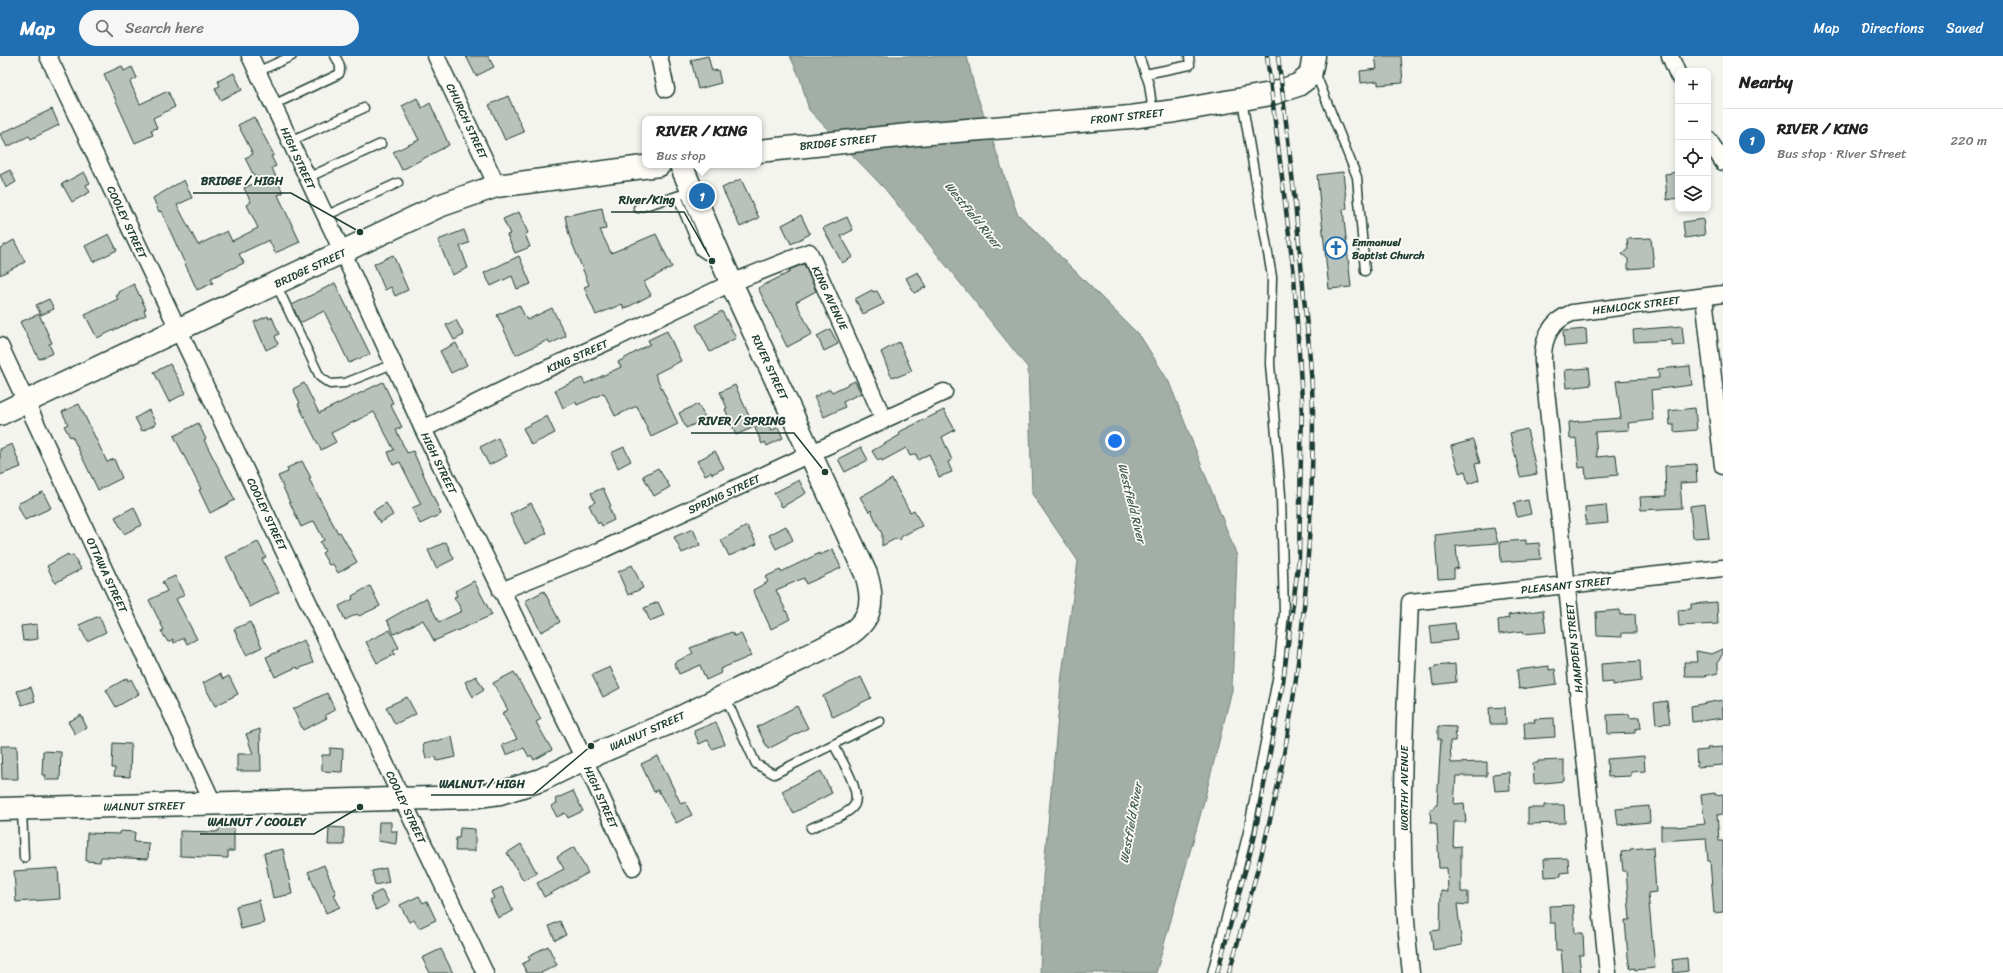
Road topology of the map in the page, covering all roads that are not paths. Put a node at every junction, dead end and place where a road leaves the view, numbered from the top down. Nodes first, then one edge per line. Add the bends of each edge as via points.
1 (48, 56) edge
2 (250, 56) edge
3 (292, 56) edge
4 (335, 56) edge
5 (436, 56) edge
6 (659, 56) edge
7 (1140, 56) edge
8 (1189, 56) edge
9 (1670, 56) edge
10 (1314, 62) edge
11 (1675, 68) edge
12 (258, 72) junction
13 (1145, 74) junction
14 (666, 89) dead end
15 (1242, 99) junction
16 (273, 105) junction
17 (364, 108) dead end
18 (1154, 114) junction
19 (918, 134) joint
20 (1709, 140) edge
21 (290, 141) junction
22 (381, 144) dead end
23 (766, 150) edge
24 (1723, 162) edge
25 (642, 167) edge
26 (681, 168) edge
27 (307, 178) junction
28 (398, 183) dead end
29 (497, 186) junction
30 (685, 194) junction
31 (638, 208) dead end
32 (325, 216) junction
33 (342, 253) junction
34 (1365, 270) dead end
35 (731, 283) junction
36 (276, 284) junction
37 (1723, 294) edge
38 (1704, 297) junction
39 (1553, 325) joint
40 (178, 329) junction
41 (0, 346) edge
42 (393, 364) junction
43 (944, 392) dead end
44 (1719, 399) edge
45 (26, 402) junction
46 (0, 414) edge
47 (884, 420) junction
48 (423, 429) junction
49 (1721, 439) edge
50 (810, 454) junction
51 (1723, 465) edge
52 (1723, 568) edge
53 (1567, 585) junction
54 (501, 591) junction
55 (1410, 602) joint
56 (868, 615) joint
57 (724, 696) junction
58 (880, 721) dead end
59 (834, 745) junction
60 (584, 759) junction
61 (402, 799) junction
62 (214, 804) junction
63 (0, 809) edge
64 (22, 809) junction
65 (811, 828) dead end
66 (24, 858) dead end
67 (633, 867) dead end
68 (485, 973) edge
69 (1212, 973) edge
70 (1411, 973) edge
71 (1608, 973) edge

1 - 40 street, COOLEY STREET
2 - 12 street, HIGH STREET
3 - 12 lane
4 - 16 lane via 340,64 339,74
5 - 29 street, CHURCH STREET
6 - 14 street
7 - 13 lane
8 - 13 lane via 1190,65
9 - 11 street
10 - 15 street, FRONT STREET via 1310,76 1298,85
10 - 34 lane via 1357,178
12 - 16 street, HIGH STREET
13 - 18 lane
15 - 18 street, FRONT STREET
15 - 69 lane via 1272,277 1270,364 1281,495 1284,614 1278,674 1248,832
16 - 21 street, HIGH STREET
17 - 21 lane
18 - 19 street, FRONT STREET
19 - 23 street, BRIDGE STREET
20 - 24 street
21 - 27 street, HIGH STREET
22 - 27 lane
25 - 29 street, BRIDGE STREET
26 - 30 street, RIVER STREET
27 - 32 street, HIGH STREET
28 - 32 lane
29 - 33 street, BRIDGE STREET via 440,206
30 - 31 lane
30 - 35 street, RIVER STREET via 718,253
32 - 33 street, HIGH STREET
33 - 36 street, BRIDGE STREET
33 - 42 street, HIGH STREET
35 - 47 street, KING AVENUE via 809,252
35 - 48 street, KING STREET
35 - 50 street, RIVER STREET
36 - 40 street, BRIDGE STREET
36 - 42 lane via 320,377 330,384 345,383
37 - 38 street, HEMLOCK STREET
38 - 39 street, HEMLOCK STREET via 1576,312 1566,315
38 - 44 street
39 - 53 street, HAMPDEN STREET via 1544,342 1543,355
40 - 45 street, BRIDGE STREET
40 - 61 street, COOLEY STREET
41 - 45 street, OTTAWA STREET
42 - 48 street, HIGH STREET
43 - 47 street, SPRING STREET
44 - 49 street
45 - 46 street, BRIDGE STREET
45 - 62 street, OTTAWA STREET
47 - 50 street, SPRING STREET
48 - 54 street, HIGH STREET
49 - 51 street
50 - 54 street, SPRING STREET via 595,553
50 - 56 street, RIVER STREET via 866,574 869,593
52 - 53 street, PLEASANT STREET
53 - 55 street, PLEASANT STREET
53 - 71 street, HAMPDEN STREET
54 - 60 street, HIGH STREET
55 - 70 street, WORTHY AVENUE via 1404,754 1404,871 1406,933
56 - 57 street, WALNUT STREET via 862,625 848,636
57 - 59 lane via 756,764 774,774
57 - 60 street, WALNUT STREET via 669,723
58 - 59 lane
59 - 65 lane via 856,789 857,799 853,807 845,813
60 - 61 street, WALNUT STREET via 541,780 500,793 471,797
60 - 67 street, HIGH STREET
61 - 62 street, WALNUT STREET
61 - 68 street, COOLEY STREET
62 - 64 street, WALNUT STREET
63 - 64 street, WALNUT STREET
64 - 66 lane

